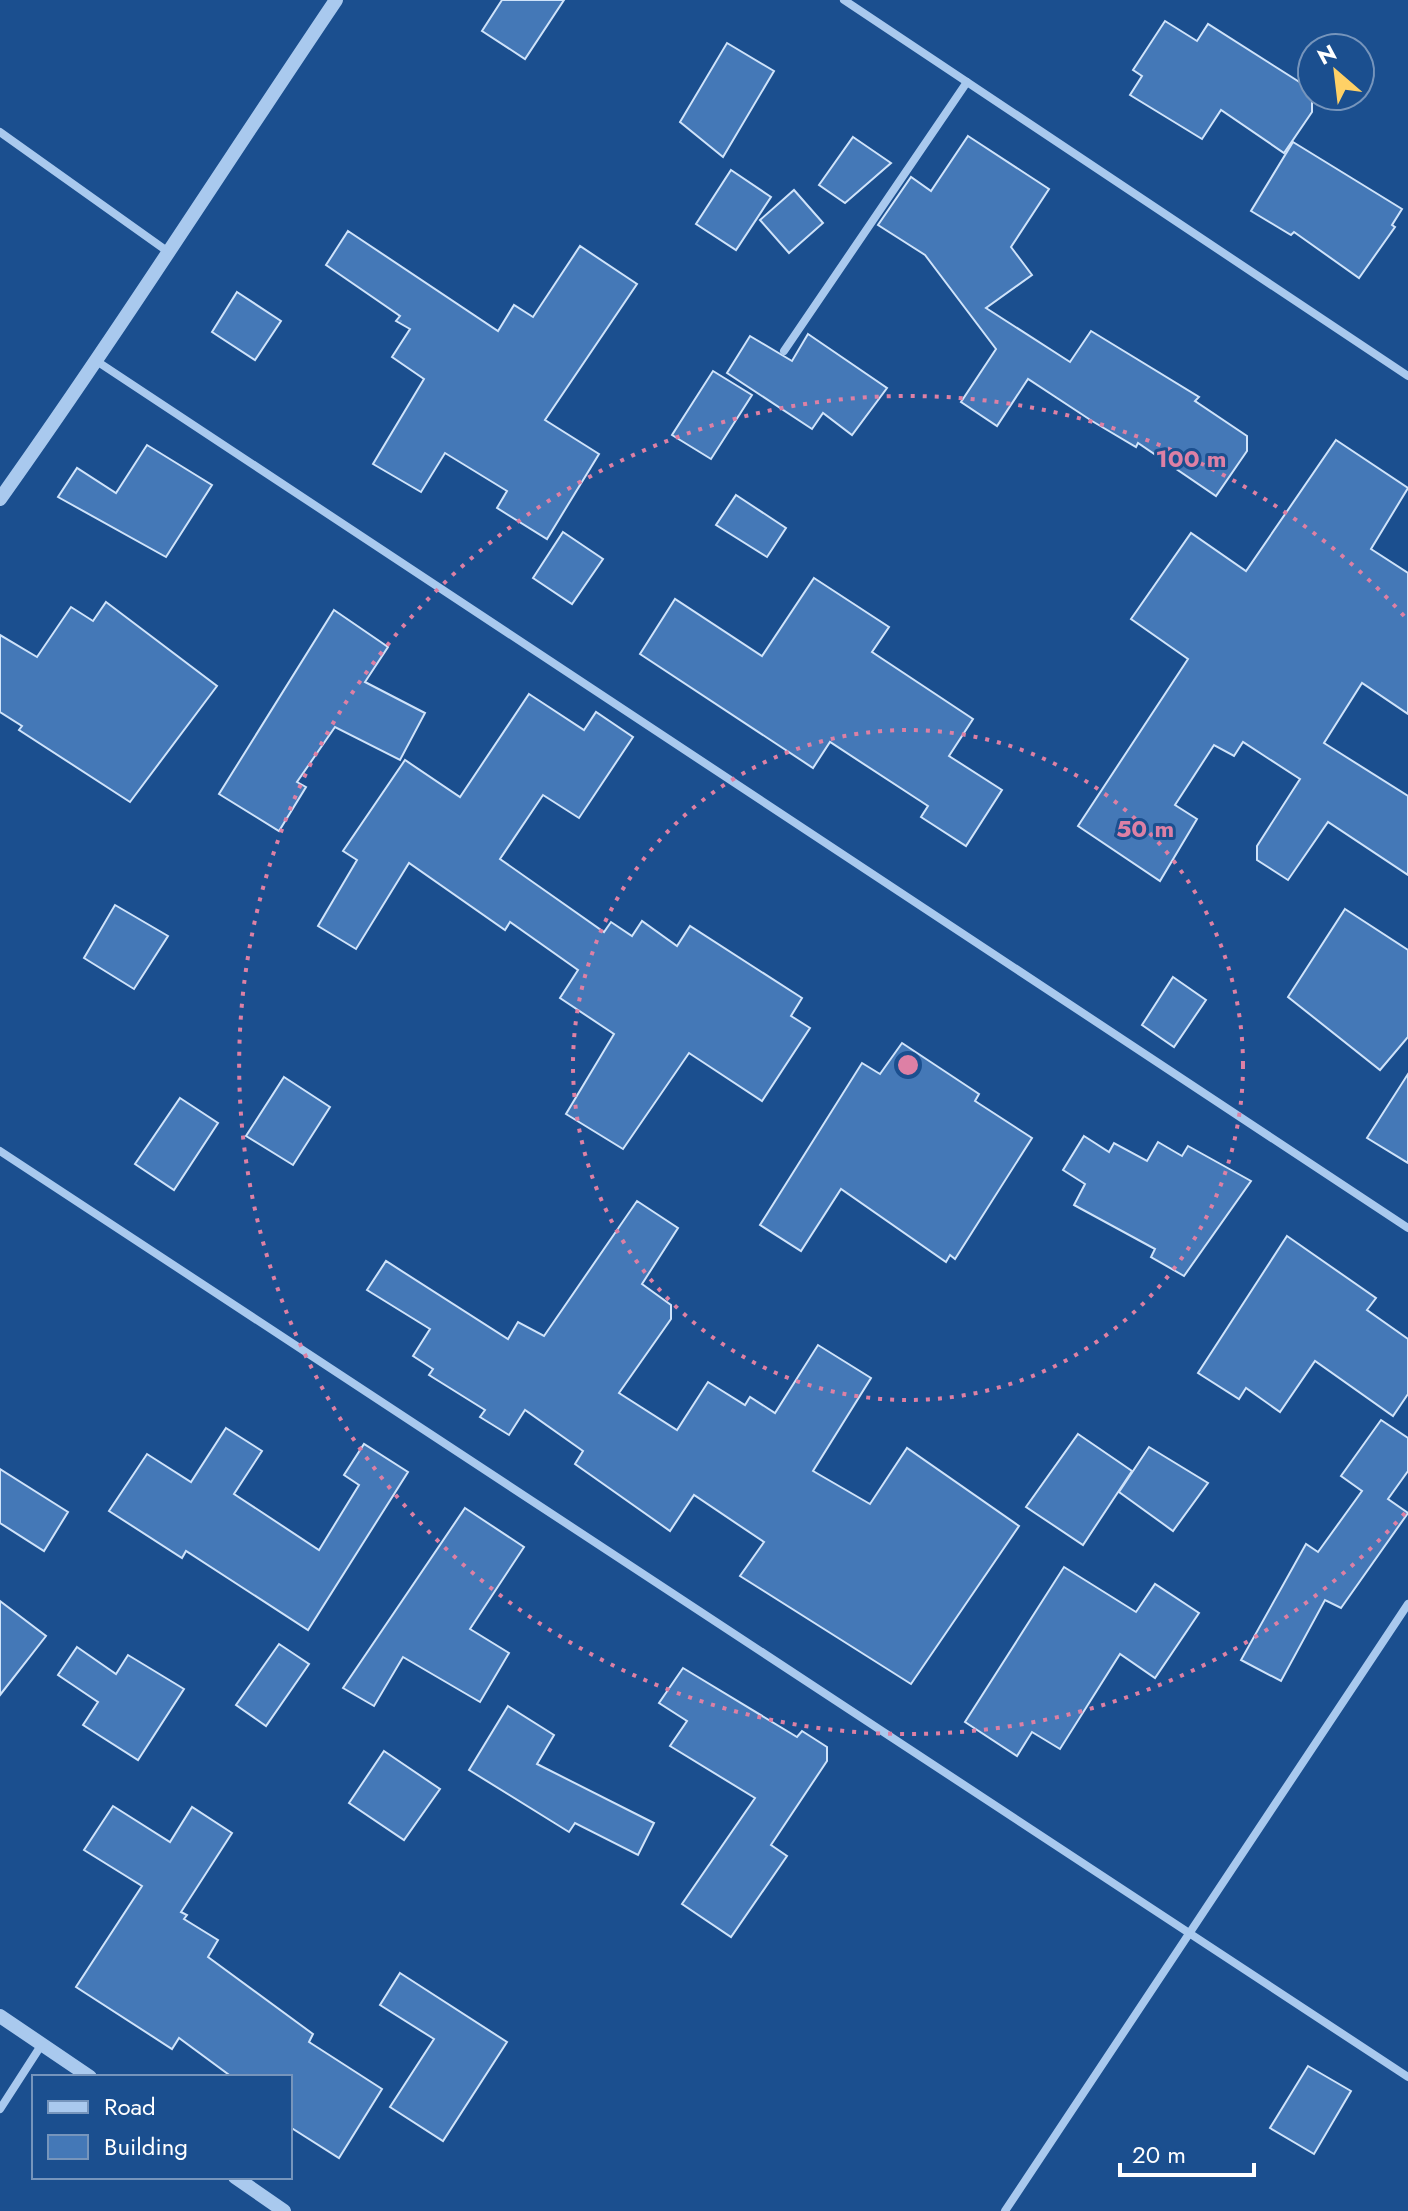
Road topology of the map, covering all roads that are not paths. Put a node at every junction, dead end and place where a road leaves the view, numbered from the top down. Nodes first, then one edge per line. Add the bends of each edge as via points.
1 (336, 0) edge
2 (844, 0) edge
3 (967, 82) junction
4 (0, 132) edge
5 (167, 251) junction
6 (784, 351) dead end
7 (98, 362) junction
8 (1408, 376) edge
9 (0, 499) edge
10 (0, 1151) edge
11 (1408, 1228) edge
12 (1408, 1604) edge
13 (1191, 1932) junction
14 (0, 2016) edge
15 (42, 2044) junction
16 (87, 2075) edge
17 (1408, 2077) edge
18 (0, 2109) edge
19 (238, 2179) edge
20 (284, 2211) edge
21 (1005, 2211) edge

1 - 5 street
2 - 3 street
3 - 6 street
3 - 8 street
4 - 5 street
5 - 7 street
7 - 9 street
7 - 11 street
10 - 13 street
12 - 13 street
13 - 17 street
13 - 21 street
14 - 15 street
15 - 16 street
15 - 18 street
19 - 20 street

